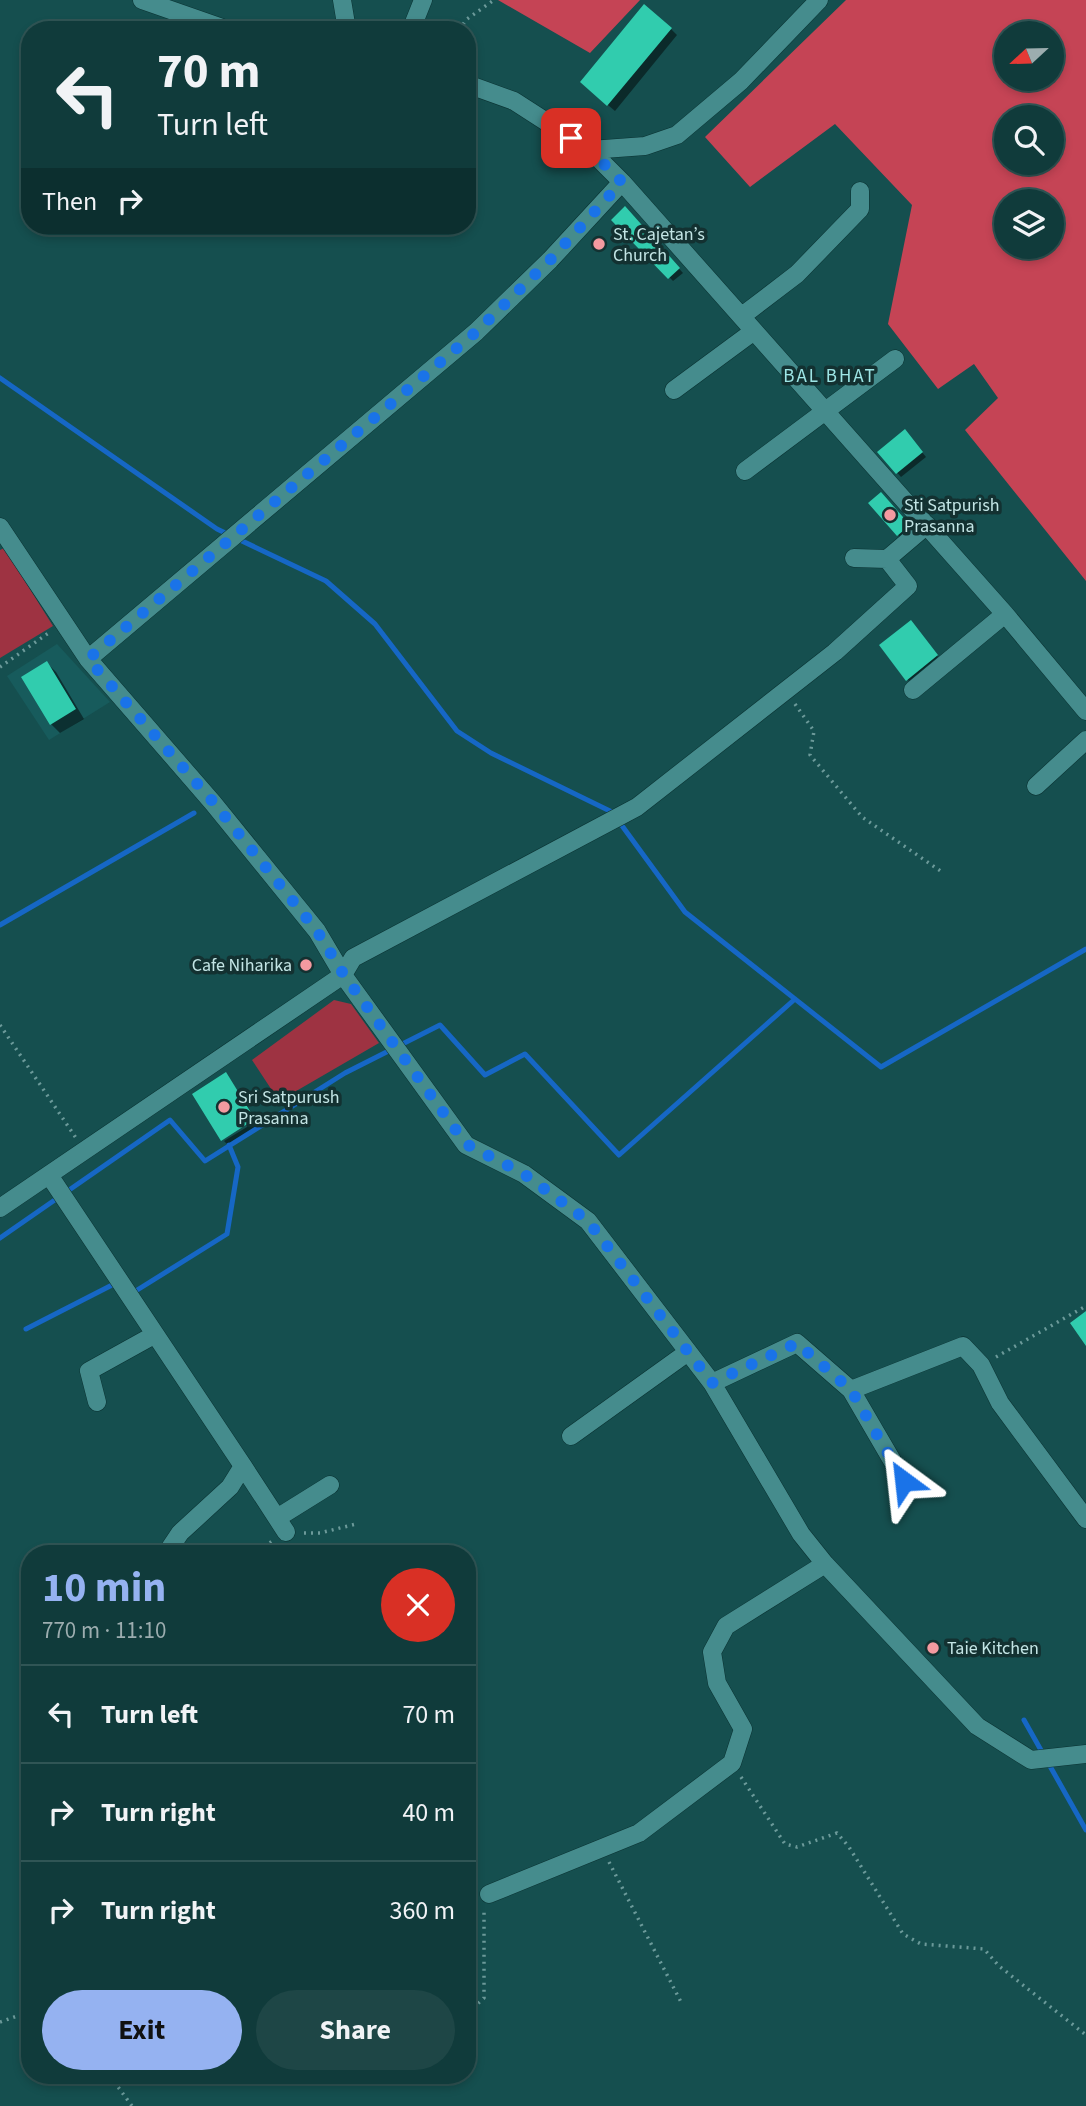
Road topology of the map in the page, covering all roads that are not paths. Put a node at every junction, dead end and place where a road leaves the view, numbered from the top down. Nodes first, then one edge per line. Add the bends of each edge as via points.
1 (142, 0) edge
2 (342, 0) edge
3 (423, 0) edge
4 (819, 0) edge
5 (202, 21) edge
6 (346, 21) edge
7 (415, 21) edge
8 (476, 87) edge
9 (590, 150) junction
10 (622, 182) junction
11 (860, 191) dead end
12 (742, 316) junction
13 (754, 331) junction
14 (895, 359) dead end
15 (674, 390) dead end
16 (826, 412) junction
17 (745, 471) dead end
18 (927, 526) junction
19 (0, 527) edge
20 (854, 558) dead end
21 (887, 559) junction
22 (1005, 614) junction
23 (88, 659) junction
24 (913, 690) dead end
25 (1086, 710) edge
26 (1086, 740) edge
27 (1036, 786) dead end
28 (344, 975) junction
29 (49, 1175) junction
30 (0, 1208) edge
31 (154, 1335) junction
32 (688, 1352) junction
33 (712, 1383) junction
34 (851, 1390) junction
35 (97, 1402) dead end
36 (571, 1436) dead end
37 (243, 1466) junction
38 (904, 1481) dead end
39 (330, 1485) dead end
40 (1086, 1519) edge
41 (172, 1545) edge
42 (825, 1563) junction
43 (1086, 1754) edge
44 (489, 1894) road end

1 - 5 street
2 - 6 street
3 - 7 street
4 - 9 street via 741,81 677,135 645,146
8 - 9 street via 514,101
9 - 10 street
10 - 12 street
10 - 23 street via 476,332
11 - 12 street via 860,209 797,274
12 - 13 street
13 - 15 street
13 - 16 street
14 - 16 street
16 - 17 street
16 - 18 street
18 - 21 street
18 - 22 street
19 - 23 street
20 - 21 street
21 - 28 street via 908,586 835,652 637,807 353,958
22 - 24 street
22 - 25 street
23 - 28 street via 214,803 309,921
26 - 27 street
28 - 29 street
28 - 32 street via 466,1144 524,1174 588,1221
29 - 30 street
29 - 31 street
31 - 35 street via 89,1371
31 - 37 street
32 - 33 street
32 - 36 street
33 - 34 street via 797,1343
33 - 42 street via 801,1534
34 - 38 street
34 - 40 street via 963,1346 981,1365 1000,1403
37 - 39 street via 282,1525
37 - 41 street via 230,1488
42 - 43 street via 977,1726 1031,1760
42 - 44 street via 726,1626 712,1652 717,1683 743,1729 732,1763 639,1833

